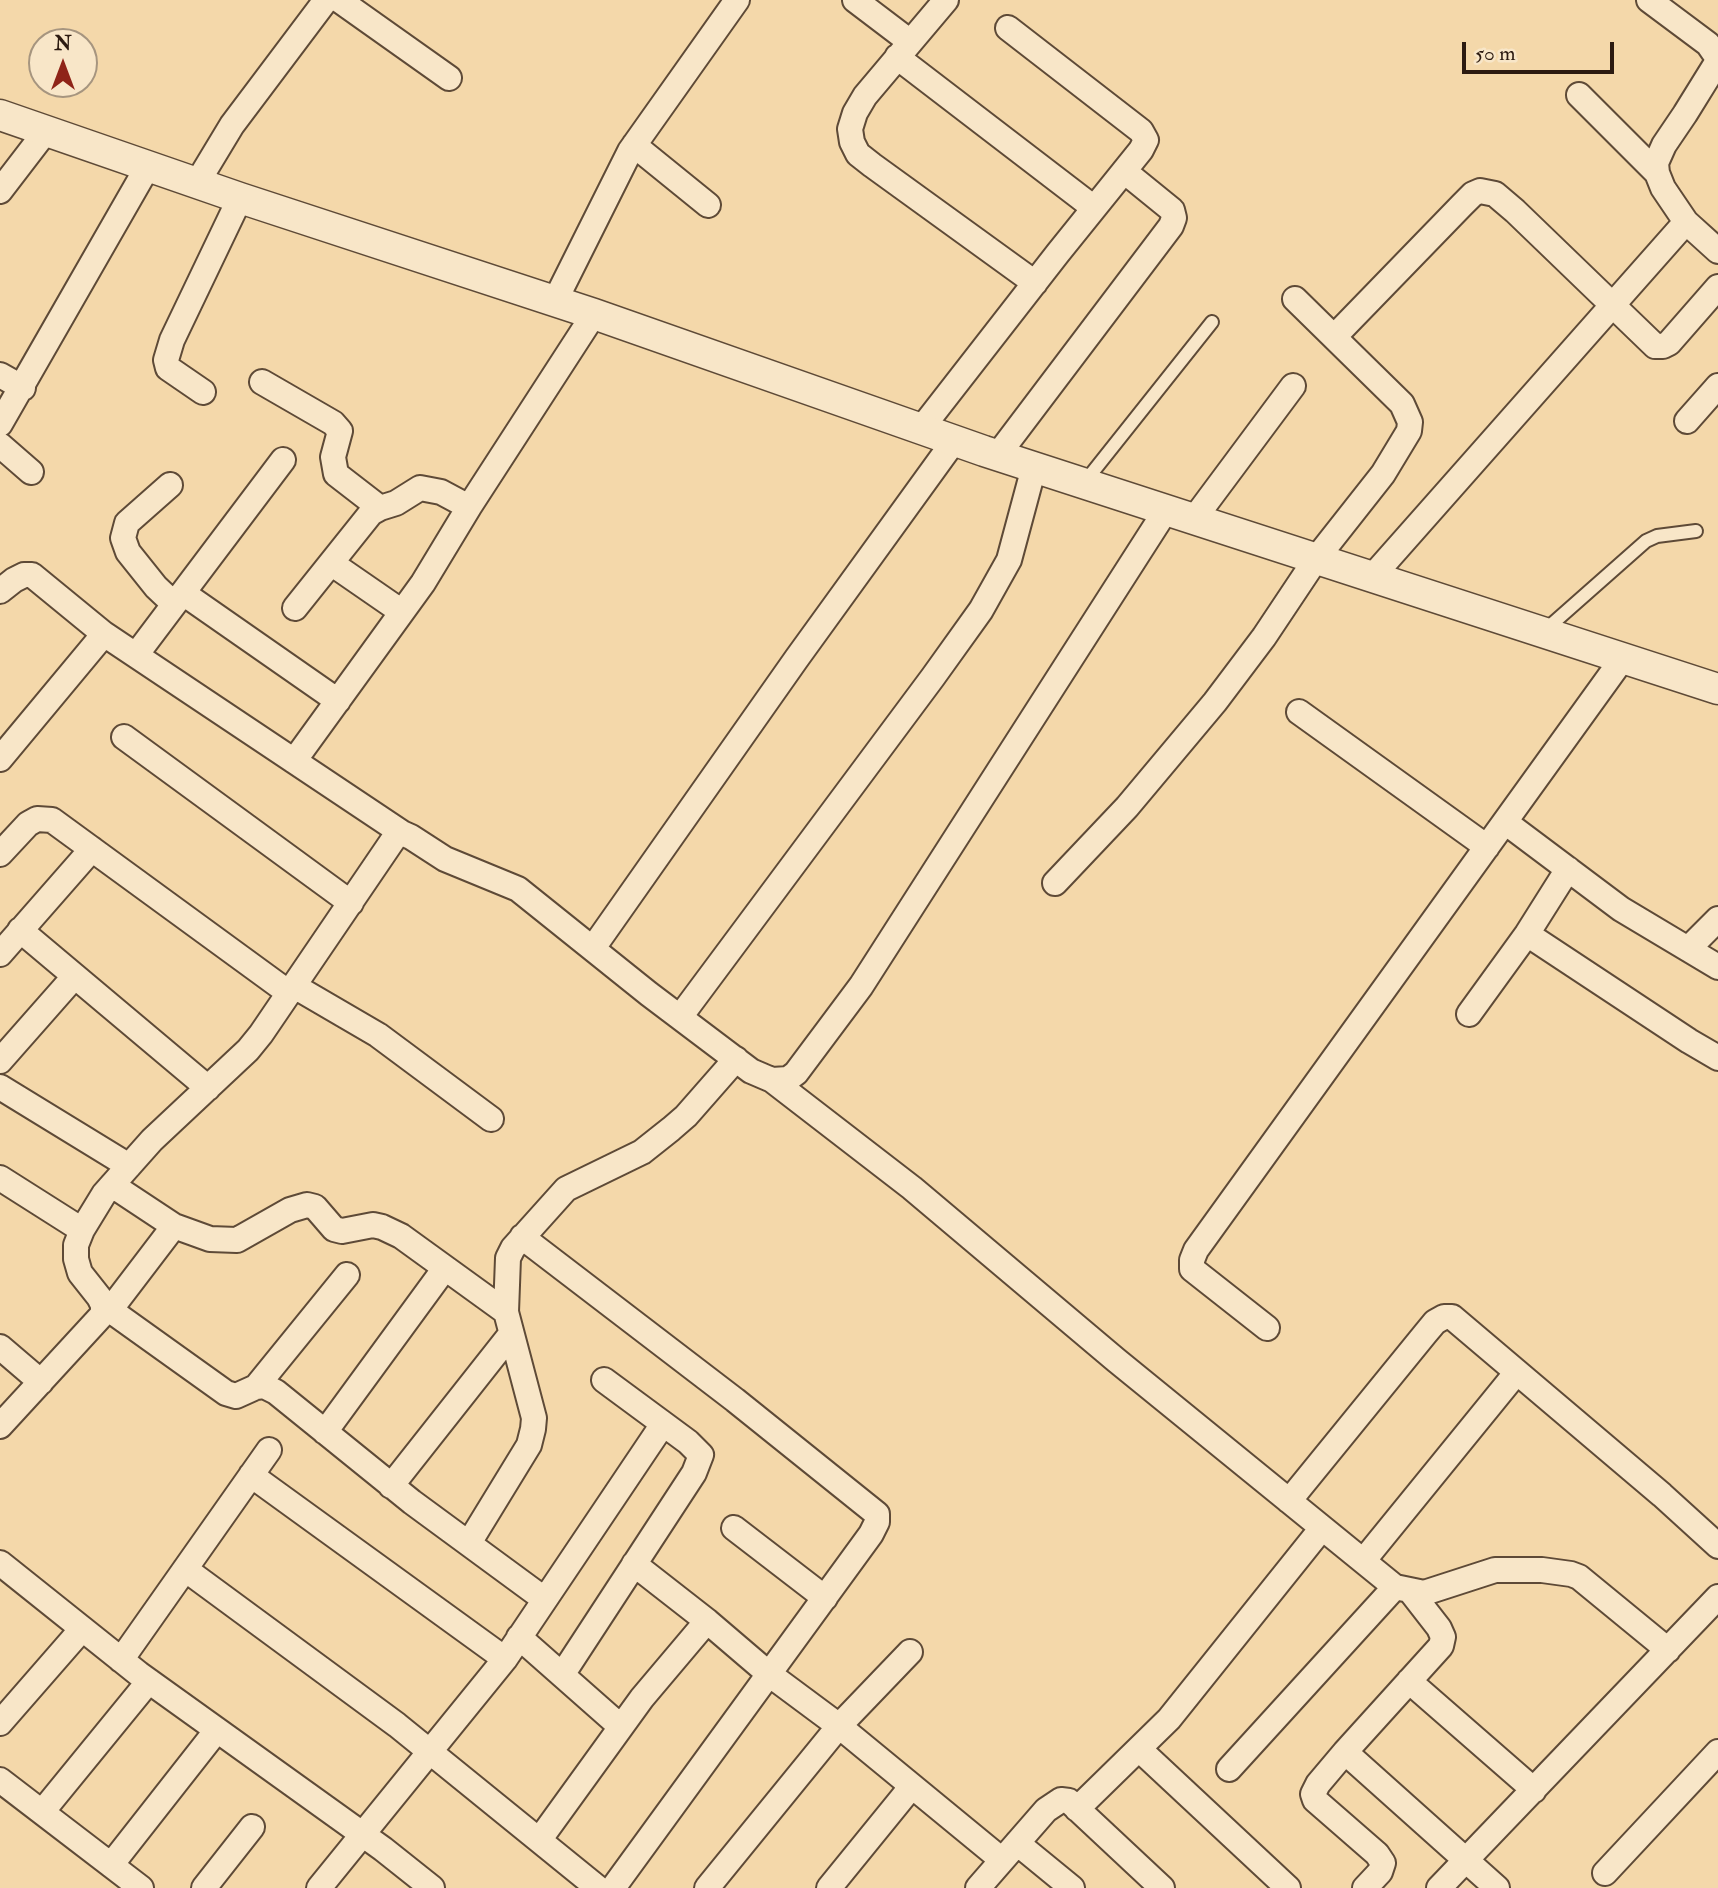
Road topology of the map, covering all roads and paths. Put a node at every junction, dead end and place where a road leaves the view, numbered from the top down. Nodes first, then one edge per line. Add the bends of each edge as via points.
1 (326, 0) edge
2 (339, 0) edge
3 (737, 0) edge
4 (855, 0) edge
5 (946, 0) edge
6 (1649, 0) edge
7 (1008, 28) dead end
8 (903, 49) junction
9 (1716, 52) edge
10 (449, 78) dead end
11 (1579, 95) dead end
12 (0, 115) edge
13 (46, 131) junction
14 (634, 145) junction
15 (148, 166) junction
16 (1124, 171) junction
17 (1657, 173) junction
18 (197, 183) junction
19 (0, 191) edge
20 (240, 198) junction
21 (708, 205) dead end
22 (1094, 208) junction
23 (1686, 222) junction
24 (1718, 251) edge
25 (1035, 282) junction
26 (1718, 287) edge
27 (1295, 299) dead end
28 (555, 301) junction
29 (1612, 304) junction
30 (594, 314) junction
31 (1212, 322) dead end
32 (1334, 337) junction
33 (0, 375) edge
34 (262, 382) dead end
35 (1293, 386) dead end
36 (1718, 386) edge
37 (23, 387) junction
38 (203, 392) dead end
39 (1687, 421) dead end
40 (0, 424) edge
41 (921, 429) junction
42 (954, 441) junction
43 (0, 445) edge
44 (997, 456) junction
45 (283, 460) dead end
46 (1034, 467) junction
47 (31, 472) dead end
48 (1083, 484) junction
49 (170, 485) dead end
50 (469, 507) junction
51 (380, 508) junction
52 (1166, 510) junction
53 (1194, 519) junction
54 (1696, 531) dead end
55 (1316, 559) junction
56 (331, 563) junction
57 (1372, 577) junction
58 (0, 591) edge
59 (179, 598) junction
60 (295, 608) dead end
61 (402, 612) junction
62 (1542, 632) junction
63 (104, 634) junction
64 (136, 655) junction
65 (1623, 659) junction
66 (1718, 689) edge
67 (338, 701) junction
68 (1299, 712) dead end
69 (124, 737) dead end
70 (0, 759) edge
71 (294, 761) junction
72 (1505, 822) junction
73 (402, 833) junction
74 (1487, 847) junction
75 (92, 849) junction
76 (0, 854) edge
77 (1568, 869) junction
78 (1055, 883) dead end
79 (351, 903) junction
80 (1718, 919) edge
81 (20, 930) junction
82 (1527, 933) junction
83 (593, 948) junction
84 (1688, 949) junction
85 (0, 954) edge
86 (1718, 967) edge
87 (74, 977) junction
88 (291, 990) junction
89 (1469, 1014) dead end
90 (680, 1017) junction
91 (1718, 1058) edge
92 (736, 1059) junction
93 (0, 1061) edge
94 (772, 1080) junction
95 (0, 1087) edge
96 (208, 1088) junction
97 (491, 1119) dead end
98 (129, 1166) junction
99 (0, 1178) edge
100 (112, 1185) junction
101 (174, 1226) junction
102 (82, 1230) junction
103 (522, 1237) junction
104 (445, 1268) junction
105 (347, 1276) dead end
106 (107, 1308) junction
107 (509, 1323) junction
108 (1267, 1328) dead end
109 (0, 1347) edge
110 (1517, 1372) junction
111 (604, 1380) dead end
112 (41, 1381) junction
113 (256, 1387) junction
114 (663, 1424) junction
115 (0, 1426) edge
116 (325, 1432) junction
117 (269, 1450) dead end
118 (251, 1475) junction
119 (391, 1486) junction
120 (1289, 1501) junction
121 (734, 1528) dead end
122 (1322, 1528) junction
123 (468, 1544) junction
124 (1718, 1546) edge
125 (1364, 1560) junction
126 (0, 1563) edge
127 (634, 1564) junction
128 (185, 1569) junction
129 (1403, 1589) junction
130 (1718, 1597) edge
131 (824, 1598) junction
132 (544, 1599) junction
133 (707, 1620) junction
134 (82, 1629) junction
135 (519, 1637) junction
136 (1668, 1650) junction
137 (910, 1652) dead end
138 (505, 1658) junction
139 (121, 1660) junction
140 (769, 1674) junction
141 (562, 1675) junction
142 (149, 1681) junction
143 (1409, 1681) junction
144 (0, 1723) edge
145 (839, 1726) junction
146 (621, 1727) junction
147 (217, 1730) junction
148 (1139, 1749) junction
149 (429, 1751) junction
150 (1345, 1752) junction
151 (1718, 1752) edge
152 (1229, 1769) dead end
153 (0, 1780) edge
154 (912, 1786) junction
155 (1534, 1790) junction
156 (1077, 1809) junction
157 (42, 1812) junction
158 (252, 1827) dead end
159 (363, 1835) junction
160 (540, 1839) junction
161 (1010, 1852) junction
162 (1466, 1860) junction
163 (111, 1865) junction
164 (1605, 1873) dead end
165 (141, 1888) edge
166 (204, 1888) edge
167 (319, 1888) edge
168 (432, 1888) edge
169 (598, 1888) edge
170 (613, 1888) edge
171 (706, 1888) edge
172 (829, 1888) edge
173 (978, 1888) edge
174 (1072, 1888) edge
175 (1162, 1888) edge
176 (1288, 1888) edge
177 (1365, 1888) edge
178 (1439, 1888) edge
179 (1497, 1888) edge

1 - 18 street via 232,125
2 - 10 street
3 - 14 street
4 - 8 street
5 - 8 street
6 - 9 street
7 - 16 street via 1141,131 1146,140
8 - 22 street
8 - 25 street via 855,113 850,129 858,154
9 - 17 street via 1716,64 1658,155
11 - 17 street
12 - 13 street
13 - 15 street
13 - 19 street
14 - 21 street
14 - 28 street
15 - 18 street
15 - 37 street
16 - 22 street
16 - 44 street via 1172,210 1171,226
17 - 23 street
18 - 20 street
20 - 28 street
20 - 38 street via 166,360 168,368
22 - 25 street
23 - 24 street
23 - 29 street
25 - 41 street
26 - 29 street via 1663,346 1656,346
27 - 32 street
28 - 30 street
29 - 32 street via 1515,211 1495,194 1480,191
29 - 57 street
30 - 41 street
30 - 50 street
31 - 48 lane
32 - 55 street via 1402,404 1410,422 1403,444 1383,474
33 - 37 street
34 - 51 street via 333,423 340,431 333,457 336,474
35 - 53 street
36 - 39 street
37 - 40 street
41 - 42 street
42 - 44 street
42 - 83 street
43 - 47 street
44 - 46 street
45 - 59 street
46 - 48 street
46 - 90 street via 1009,560 981,610
48 - 52 street
49 - 59 street via 127,523 123,538 128,552 156,587
50 - 51 street via 441,492 420,488
50 - 61 street
51 - 56 street
52 - 53 street
52 - 94 street via 861,986 796,1073 788,1079
53 - 55 street
54 - 62 lane via 1646,541
55 - 57 street
55 - 78 street via 1265,637 1214,702 1127,807
56 - 60 street
56 - 61 street
57 - 62 street
58 - 63 street via 14,580 32,575
59 - 64 street
59 - 67 street
61 - 67 street
62 - 65 street
63 - 64 street
63 - 70 street
64 - 71 street
65 - 66 street
65 - 72 street
67 - 71 street
68 - 74 street
69 - 79 street
71 - 73 street
72 - 74 street
72 - 77 street
73 - 79 street via 395,836
73 - 83 street via 445,859 518,889
74 - 108 street via 1192,1260 1192,1269
75 - 76 street via 45,818 28,824
75 - 81 street
75 - 88 street
77 - 82 street
77 - 84 street via 1621,909
79 - 88 street
80 - 84 street
81 - 85 street
81 - 87 street
82 - 89 street
82 - 91 street
83 - 90 street
84 - 86 street
87 - 93 street
87 - 96 street
88 - 96 street via 248,1050
88 - 97 street via 378,1035
90 - 92 street
92 - 94 street
92 - 103 street via 671,1129 642,1152 566,1189
94 - 120 street via 912,1188
95 - 98 street
96 - 98 street
98 - 100 street
99 - 102 street
100 - 101 street
100 - 102 street
101 - 104 street via 210,1239 237,1240 307,1205 334,1229 382,1227
101 - 106 street
102 - 106 street via 76,1245 80,1273
103 - 107 street via 508,1258
103 - 131 street via 877,1514 871,1534
104 - 107 street
104 - 116 street
105 - 113 street
106 - 112 street
106 - 113 street via 226,1393 236,1396
107 - 119 street
107 - 123 street via 533,1429 529,1445
109 - 112 street
110 - 120 street via 1452,1317 1435,1322
110 - 124 street
110 - 125 street
111 - 114 street
112 - 115 street
113 - 116 street via 276,1392
114 - 127 street via 701,1455
114 - 132 street
116 - 119 street
117 - 118 street
118 - 128 street
118 - 138 street
119 - 123 street
120 - 122 street
121 - 131 street
122 - 125 street
122 - 148 street via 1169,1719
123 - 132 street
125 - 129 street
126 - 134 street
127 - 133 street
127 - 141 street
128 - 139 street
128 - 149 street
129 - 136 street via 1434,1591 1495,1570 1571,1574
129 - 143 street via 1443,1637 1441,1646
129 - 152 street
130 - 136 street
131 - 140 street
132 - 135 street
133 - 140 street
133 - 146 street
134 - 139 street
134 - 144 street
135 - 138 street
135 - 141 street
136 - 155 street
137 - 145 street
138 - 149 street
139 - 142 street
140 - 145 street
140 - 170 street
141 - 146 street
142 - 147 street
142 - 157 street
143 - 150 street
143 - 155 street
145 - 154 street
145 - 171 street
146 - 160 street
147 - 159 street
147 - 163 street
148 - 156 street
148 - 176 street
149 - 159 street
149 - 160 street
150 - 162 street
150 - 177 street via 1313,1794 1382,1863
151 - 164 street
153 - 157 street
154 - 161 street
154 - 172 street
155 - 162 street
156 - 161 street via 1069,1801 1053,1804
156 - 175 street
157 - 163 street
158 - 166 street
159 - 167 street
159 - 168 street
160 - 169 street
161 - 173 street
161 - 174 street
162 - 178 street
162 - 179 street
163 - 165 street

